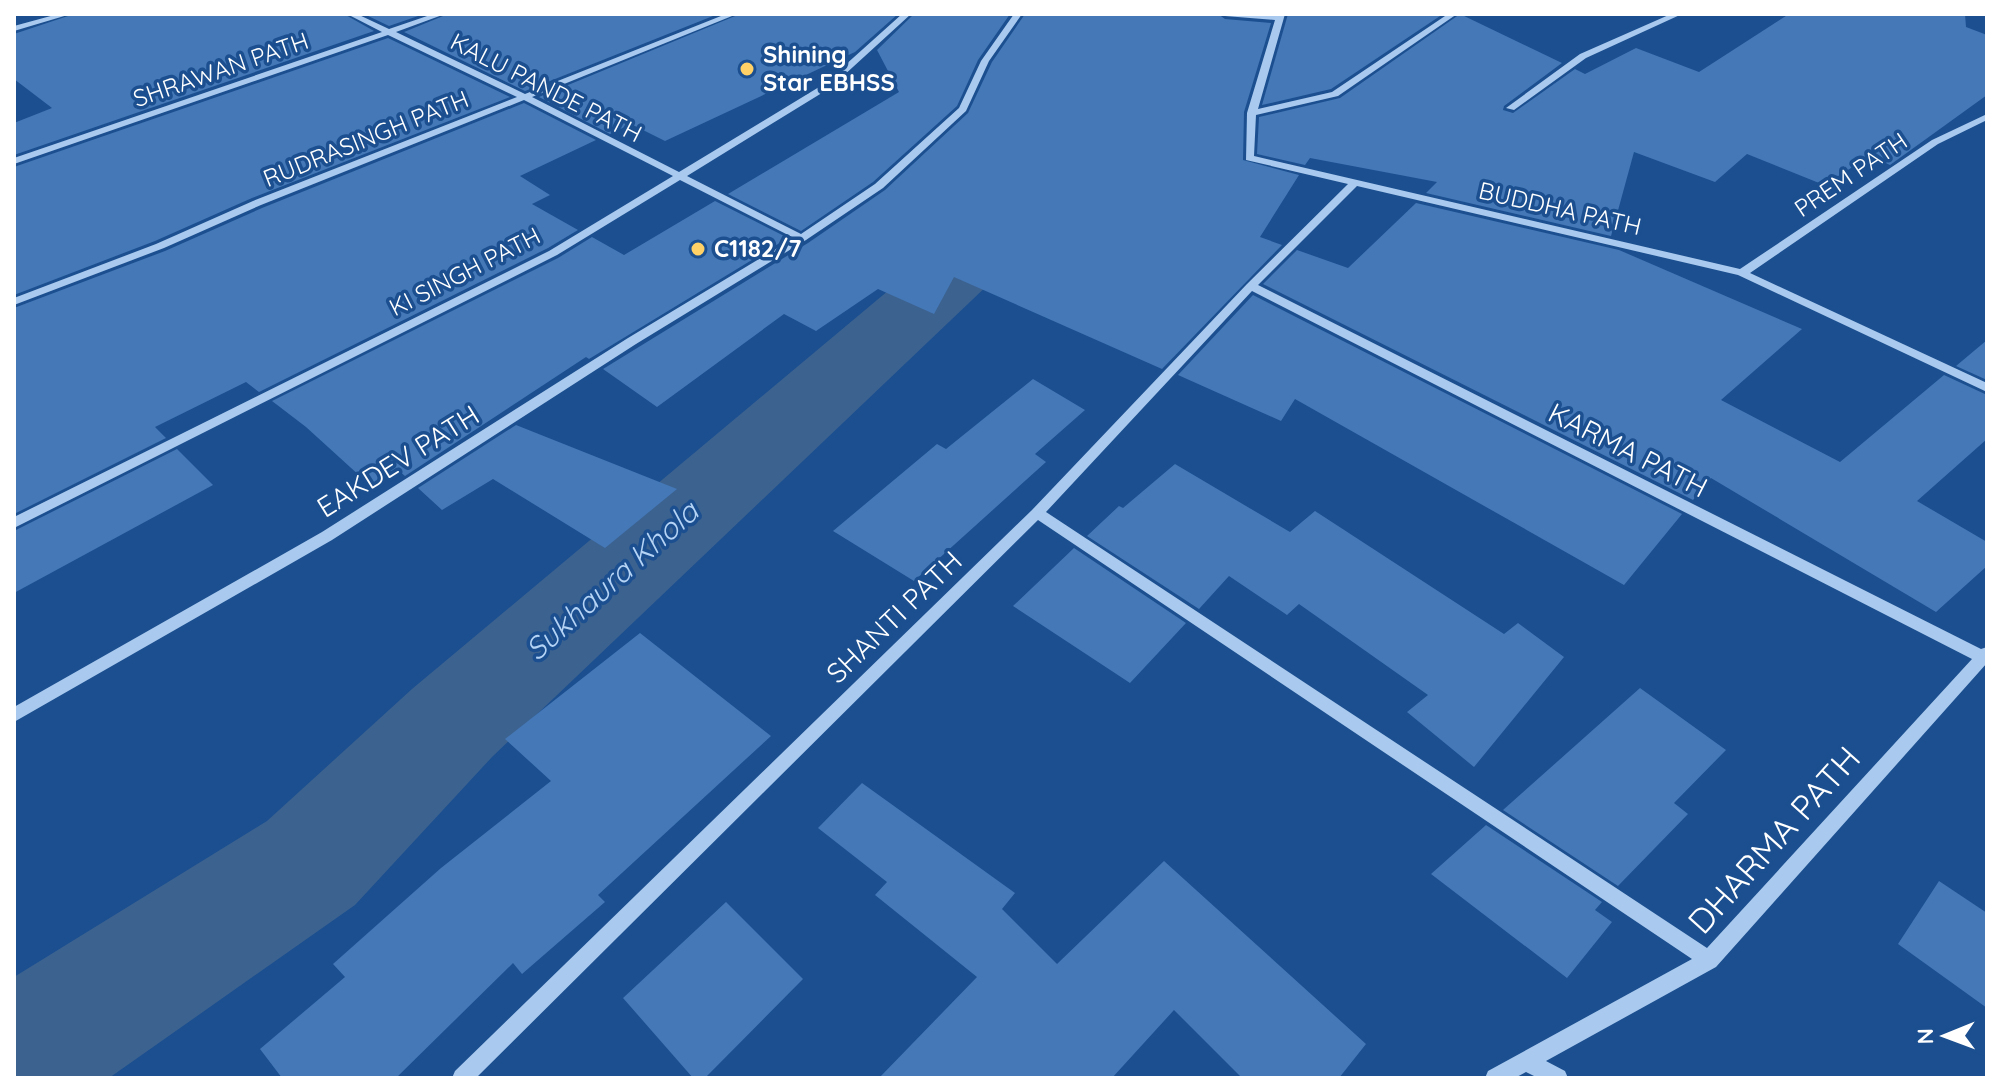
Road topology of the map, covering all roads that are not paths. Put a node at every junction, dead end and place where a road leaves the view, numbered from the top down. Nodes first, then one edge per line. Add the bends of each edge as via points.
1 (67, 14) edge
2 (351, 14) edge
3 (441, 14) edge
4 (733, 14) edge
5 (907, 14) edge
6 (1018, 14) edge
7 (1225, 14) edge
8 (1453, 14) edge
9 (1678, 14) edge
10 (1280, 16) edge
11 (14, 29) edge
12 (388, 32) junction
13 (525, 97) junction
14 (1511, 108) dead end
15 (1252, 113) junction
16 (1987, 117) edge
17 (14, 161) edge
18 (679, 177) junction
19 (1354, 184) junction
20 (802, 238) junction
21 (1742, 273) junction
22 (1251, 286) junction
23 (14, 302) edge
24 (1987, 388) edge
25 (1037, 513) junction
26 (14, 523) edge
27 (1985, 655) edge
28 (14, 715) edge
29 (1709, 960) junction
30 (1526, 1061) junction
31 (462, 1078) edge
32 (1495, 1078) edge
33 (1558, 1078) edge

1 - 11 street
2 - 12 street, KALU PANDE PATH
3 - 12 street, SHRAWAN PATH
4 - 13 street, RUDRASINGH PATH
5 - 18 street, KI SINGH PATH via 827,86
6 - 20 street, EAKDEV PATH via 985,61 963,109 879,186
7 - 10 street
8 - 15 street via 1335,94
9 - 14 street via 1583,56
10 - 15 street, BUDDHA PATH
12 - 13 street, KALU PANDE PATH
12 - 17 street, SHRAWAN PATH
13 - 18 street, KALU PANDE PATH
13 - 23 street, RUDRASINGH PATH
15 - 19 street, BUDDHA PATH via 1249,158
16 - 21 street, PREM PATH via 1935,142
18 - 20 street
18 - 26 street, KI SINGH PATH via 553,253
19 - 21 street, BUDDHA PATH
19 - 22 street, SHANTI PATH
20 - 28 street, EAKDEV PATH via 327,536
21 - 24 street, BUDDHA PATH
22 - 25 street, SHANTI PATH
22 - 27 street, KARMA PATH
25 - 29 street
25 - 31 street, SHANTI PATH
27 - 29 street, DHARMA PATH
29 - 30 street, DHARMA PATH
30 - 32 street, DHARMA PATH
30 - 33 street

